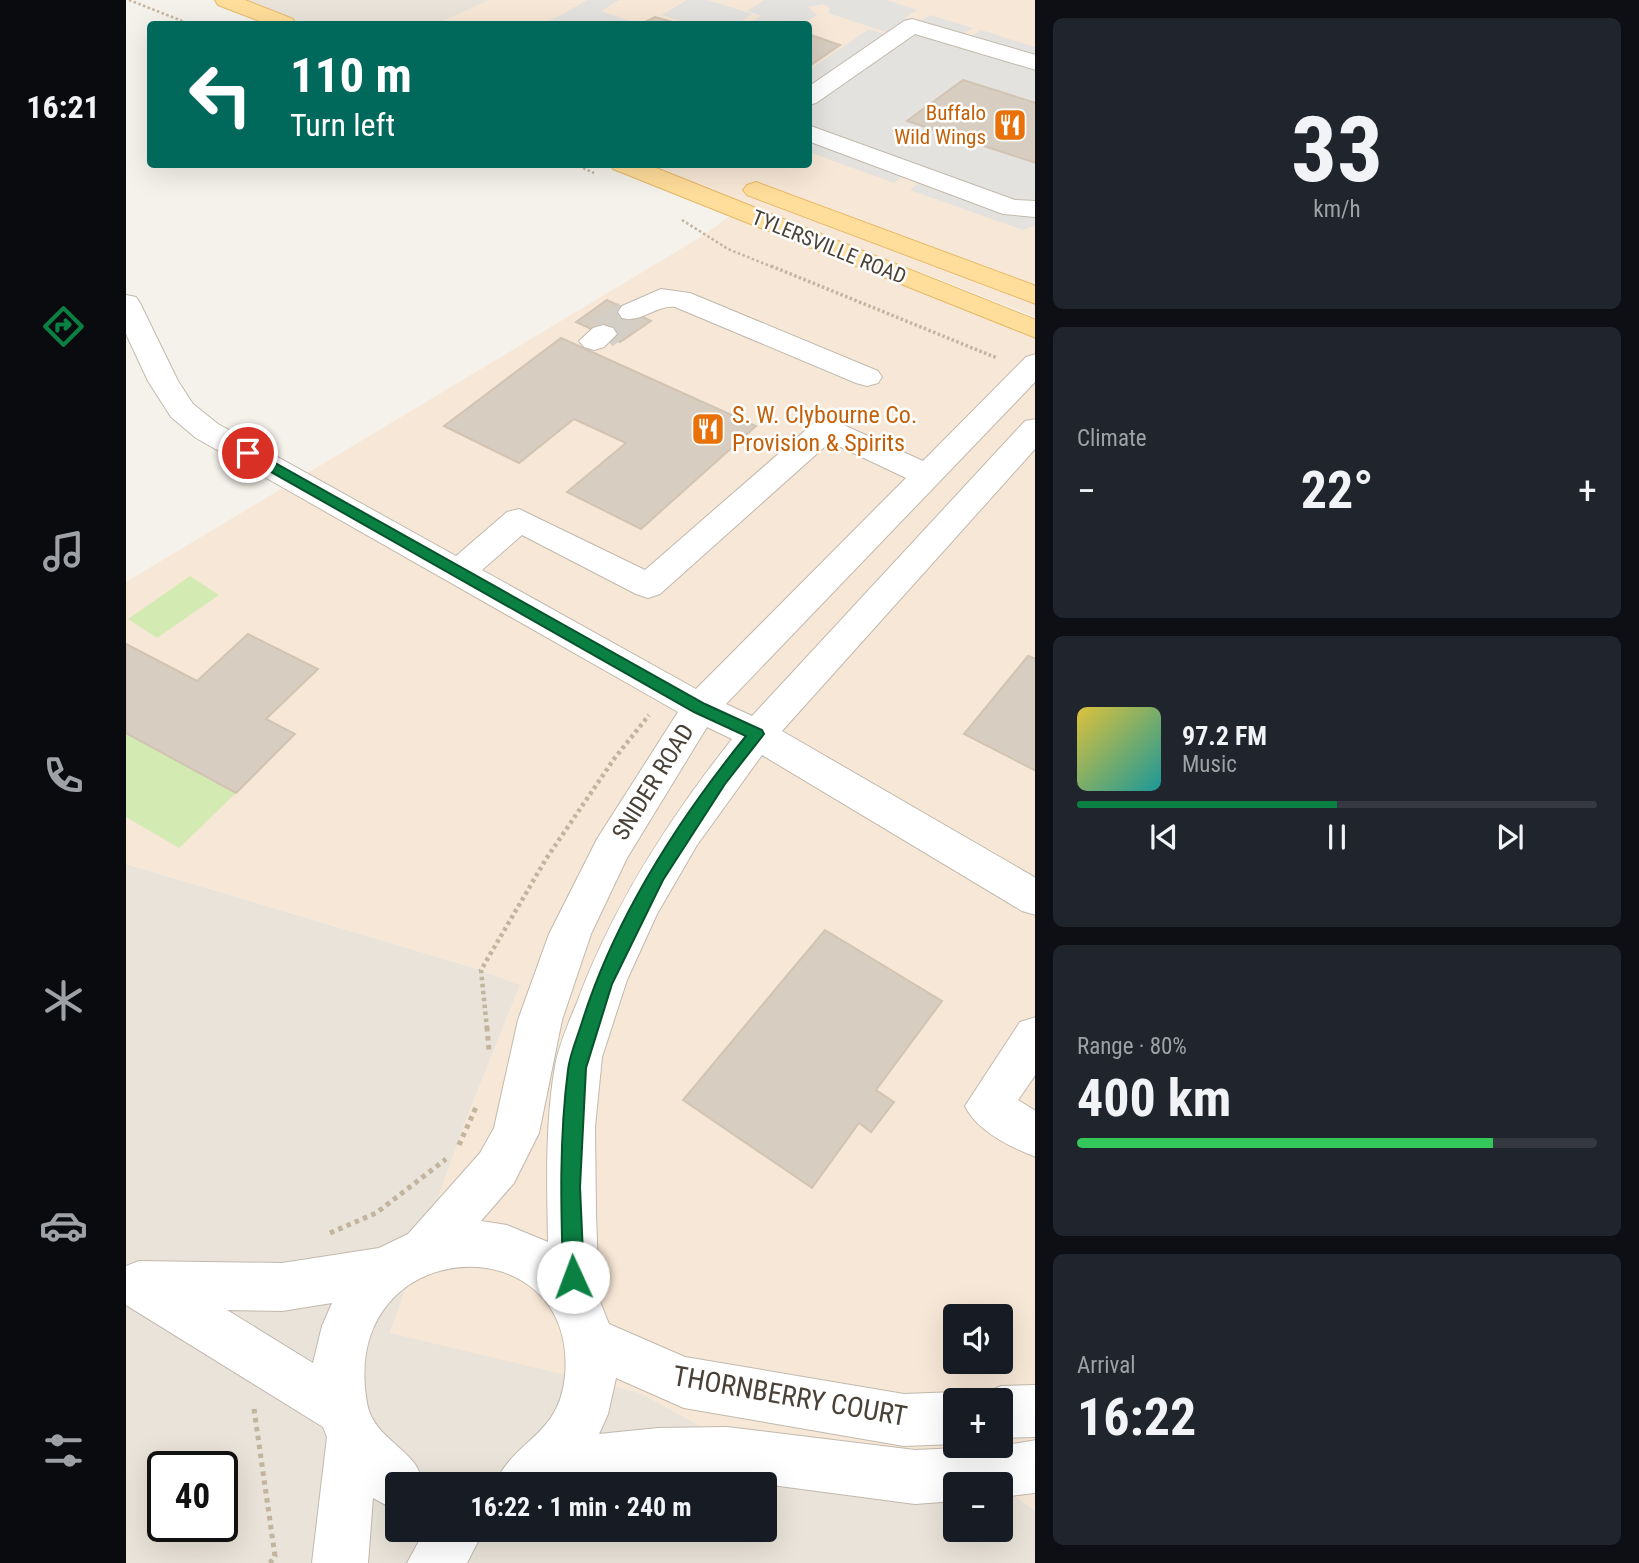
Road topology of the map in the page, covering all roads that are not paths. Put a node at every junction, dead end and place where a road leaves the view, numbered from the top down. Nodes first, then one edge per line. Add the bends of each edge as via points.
1 (226, 0) edge
2 (253, 11) junction
3 (278, 21) edge
4 (286, 21) edge
5 (1035, 63) edge
6 (812, 95) edge
7 (812, 133) edge
8 (632, 168) edge
9 (699, 168) edge
10 (1035, 209) edge
11 (1035, 296) edge
12 (126, 303) edge
13 (632, 312) tunnel mouth
14 (1035, 330) edge
15 (1020, 362) edge
16 (867, 377) dead end
17 (1035, 428) edge
18 (925, 474) junction
19 (459, 572) junction
20 (700, 708) junction
21 (757, 734) junction
22 (1035, 899) edge
23 (1035, 1036) edge
24 (1035, 1136) edge
25 (407, 1260) junction
26 (132, 1283) edge
27 (582, 1320) junction
28 (1035, 1410) edge
29 (1013, 1411) edge
30 (943, 1418) edge
31 (345, 1424) junction
32 (1035, 1466) edge
33 (538, 1472) edge
34 (553, 1472) edge
35 (385, 1476) edge
36 (449, 1542) edge
37 (340, 1563) edge
38 (435, 1563) edge

1 - 2 main road
2 - 3 main road
2 - 4 main road
5 - 6 street via 912,26
7 - 10 street via 1013,208
8 - 14 main road, TYLERSVILLE ROAD
9 - 11 main road, TYLERSVILLE ROAD
12 - 19 street via 163,381 182,410 207,431
13 - 16 street via 661,297 680,299
15 - 18 street, SNIDER ROAD
17 - 21 street
18 - 19 street via 826,429 648,586 519,520
18 - 20 street, SNIDER ROAD
19 - 20 street
20 - 21 street
20 - 25 street, SNIDER ROAD via 611,850 570,934 540,1020 516,1133 497,1168
21 - 22 street
21 - 27 street via 656,876 603,984 577,1068 570,1187
23 - 24 street via 988,1106
25 - 26 street via 282,1287
25 - 27 street via 468,1241 509,1248 546,1268
25 - 31 street, SNIDER ROAD via 358,1303 342,1335 335,1370
26 - 31 street
27 - 30 street, THORNBERRY COURT via 684,1382 904,1420
27 - 33 street via 592,1385 576,1429
28 - 29 street
31 - 35 street via 375,1469
31 - 37 street
32 - 34 street via 915,1477 727,1453 658,1454
36 - 38 street

